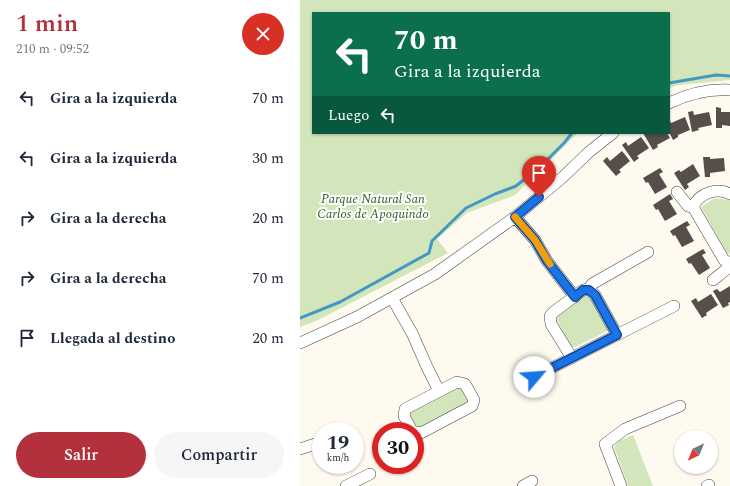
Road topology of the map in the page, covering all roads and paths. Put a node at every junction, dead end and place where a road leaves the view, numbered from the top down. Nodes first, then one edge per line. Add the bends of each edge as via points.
1 (730, 90) edge
2 (670, 103) edge
3 (612, 134) edge
4 (677, 192) dead end
5 (730, 194) edge
6 (693, 207) junction
7 (515, 217) junction
8 (648, 252) dead end
9 (730, 263) edge
10 (713, 280) dead end
11 (589, 290) junction
12 (575, 297) junction
13 (392, 298) junction
14 (674, 306) dead end
15 (617, 335) junction
16 (300, 343) edge
17 (572, 358) junction
18 (534, 377) dead end
19 (439, 390) junction
20 (680, 406) dead end
21 (407, 422) edge
22 (424, 431) edge
23 (312, 445) edge
24 (300, 449) edge
25 (370, 474) dead end
26 (346, 486) edge
27 (621, 486) edge

1 - 2 street via 701,92
3 - 7 street
4 - 6 street via 688,206
5 - 6 street via 712,191 695,202
6 - 9 street via 724,260
7 - 12 street via 535,240 547,261
7 - 13 street via 435,274
8 - 11 street via 592,284
9 - 10 street via 728,268
11 - 12 street via 583,290
11 - 15 street via 595,295
12 - 17 street via 550,316 551,324
13 - 16 street
13 - 19 street
14 - 15 street
15 - 17 street
17 - 18 street
19 - 21 street via 405,410 404,416
19 - 22 street via 463,382 474,400 473,404 470,408
20 - 27 street via 625,429 604,444
23 - 24 street
25 - 26 street

